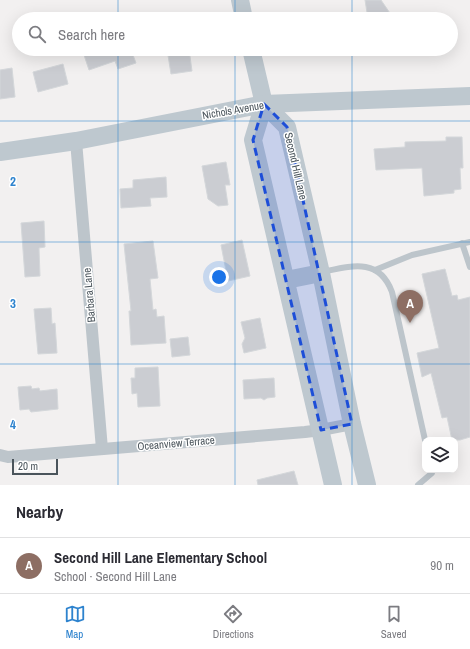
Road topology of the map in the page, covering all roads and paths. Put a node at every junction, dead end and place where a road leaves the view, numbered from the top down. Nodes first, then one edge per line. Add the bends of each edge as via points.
1 (240, 0) edge
2 (243, 12) edge
3 (253, 56) edge
4 (470, 96) edge
5 (264, 104) junction
6 (76, 141) junction
7 (0, 152) edge
8 (470, 242) edge
9 (462, 243) junction
10 (470, 267) edge
11 (375, 270) junction
12 (321, 273) junction
13 (286, 280) junction
14 (352, 424) junction
15 (321, 430) junction
16 (424, 437) edge
17 (102, 449) junction
18 (0, 456) edge
19 (432, 473) edge
20 (333, 485) edge
21 (366, 485) edge
22 (418, 485) edge

1 - 2 street
3 - 5 street
4 - 5 street, Nichols Avenue
5 - 6 street, Nichols Avenue
5 - 12 street, Second Hill Lane via 286,127
5 - 13 street via 253,140
6 - 7 street, Nichols Avenue
6 - 17 street, Barbara Lane
8 - 9 lane
9 - 10 lane
9 - 11 lane via 412,255
11 - 12 lane via 357,266
11 - 16 lane via 386,280 392,292
12 - 13 street
12 - 14 street, Second Hill Lane
13 - 15 street
14 - 15 street, Oceanview Terrace
14 - 21 street, Second Hill Lane
15 - 17 street, Oceanview Terrace
15 - 20 street
17 - 18 street, Oceanview Terrace
19 - 22 lane

